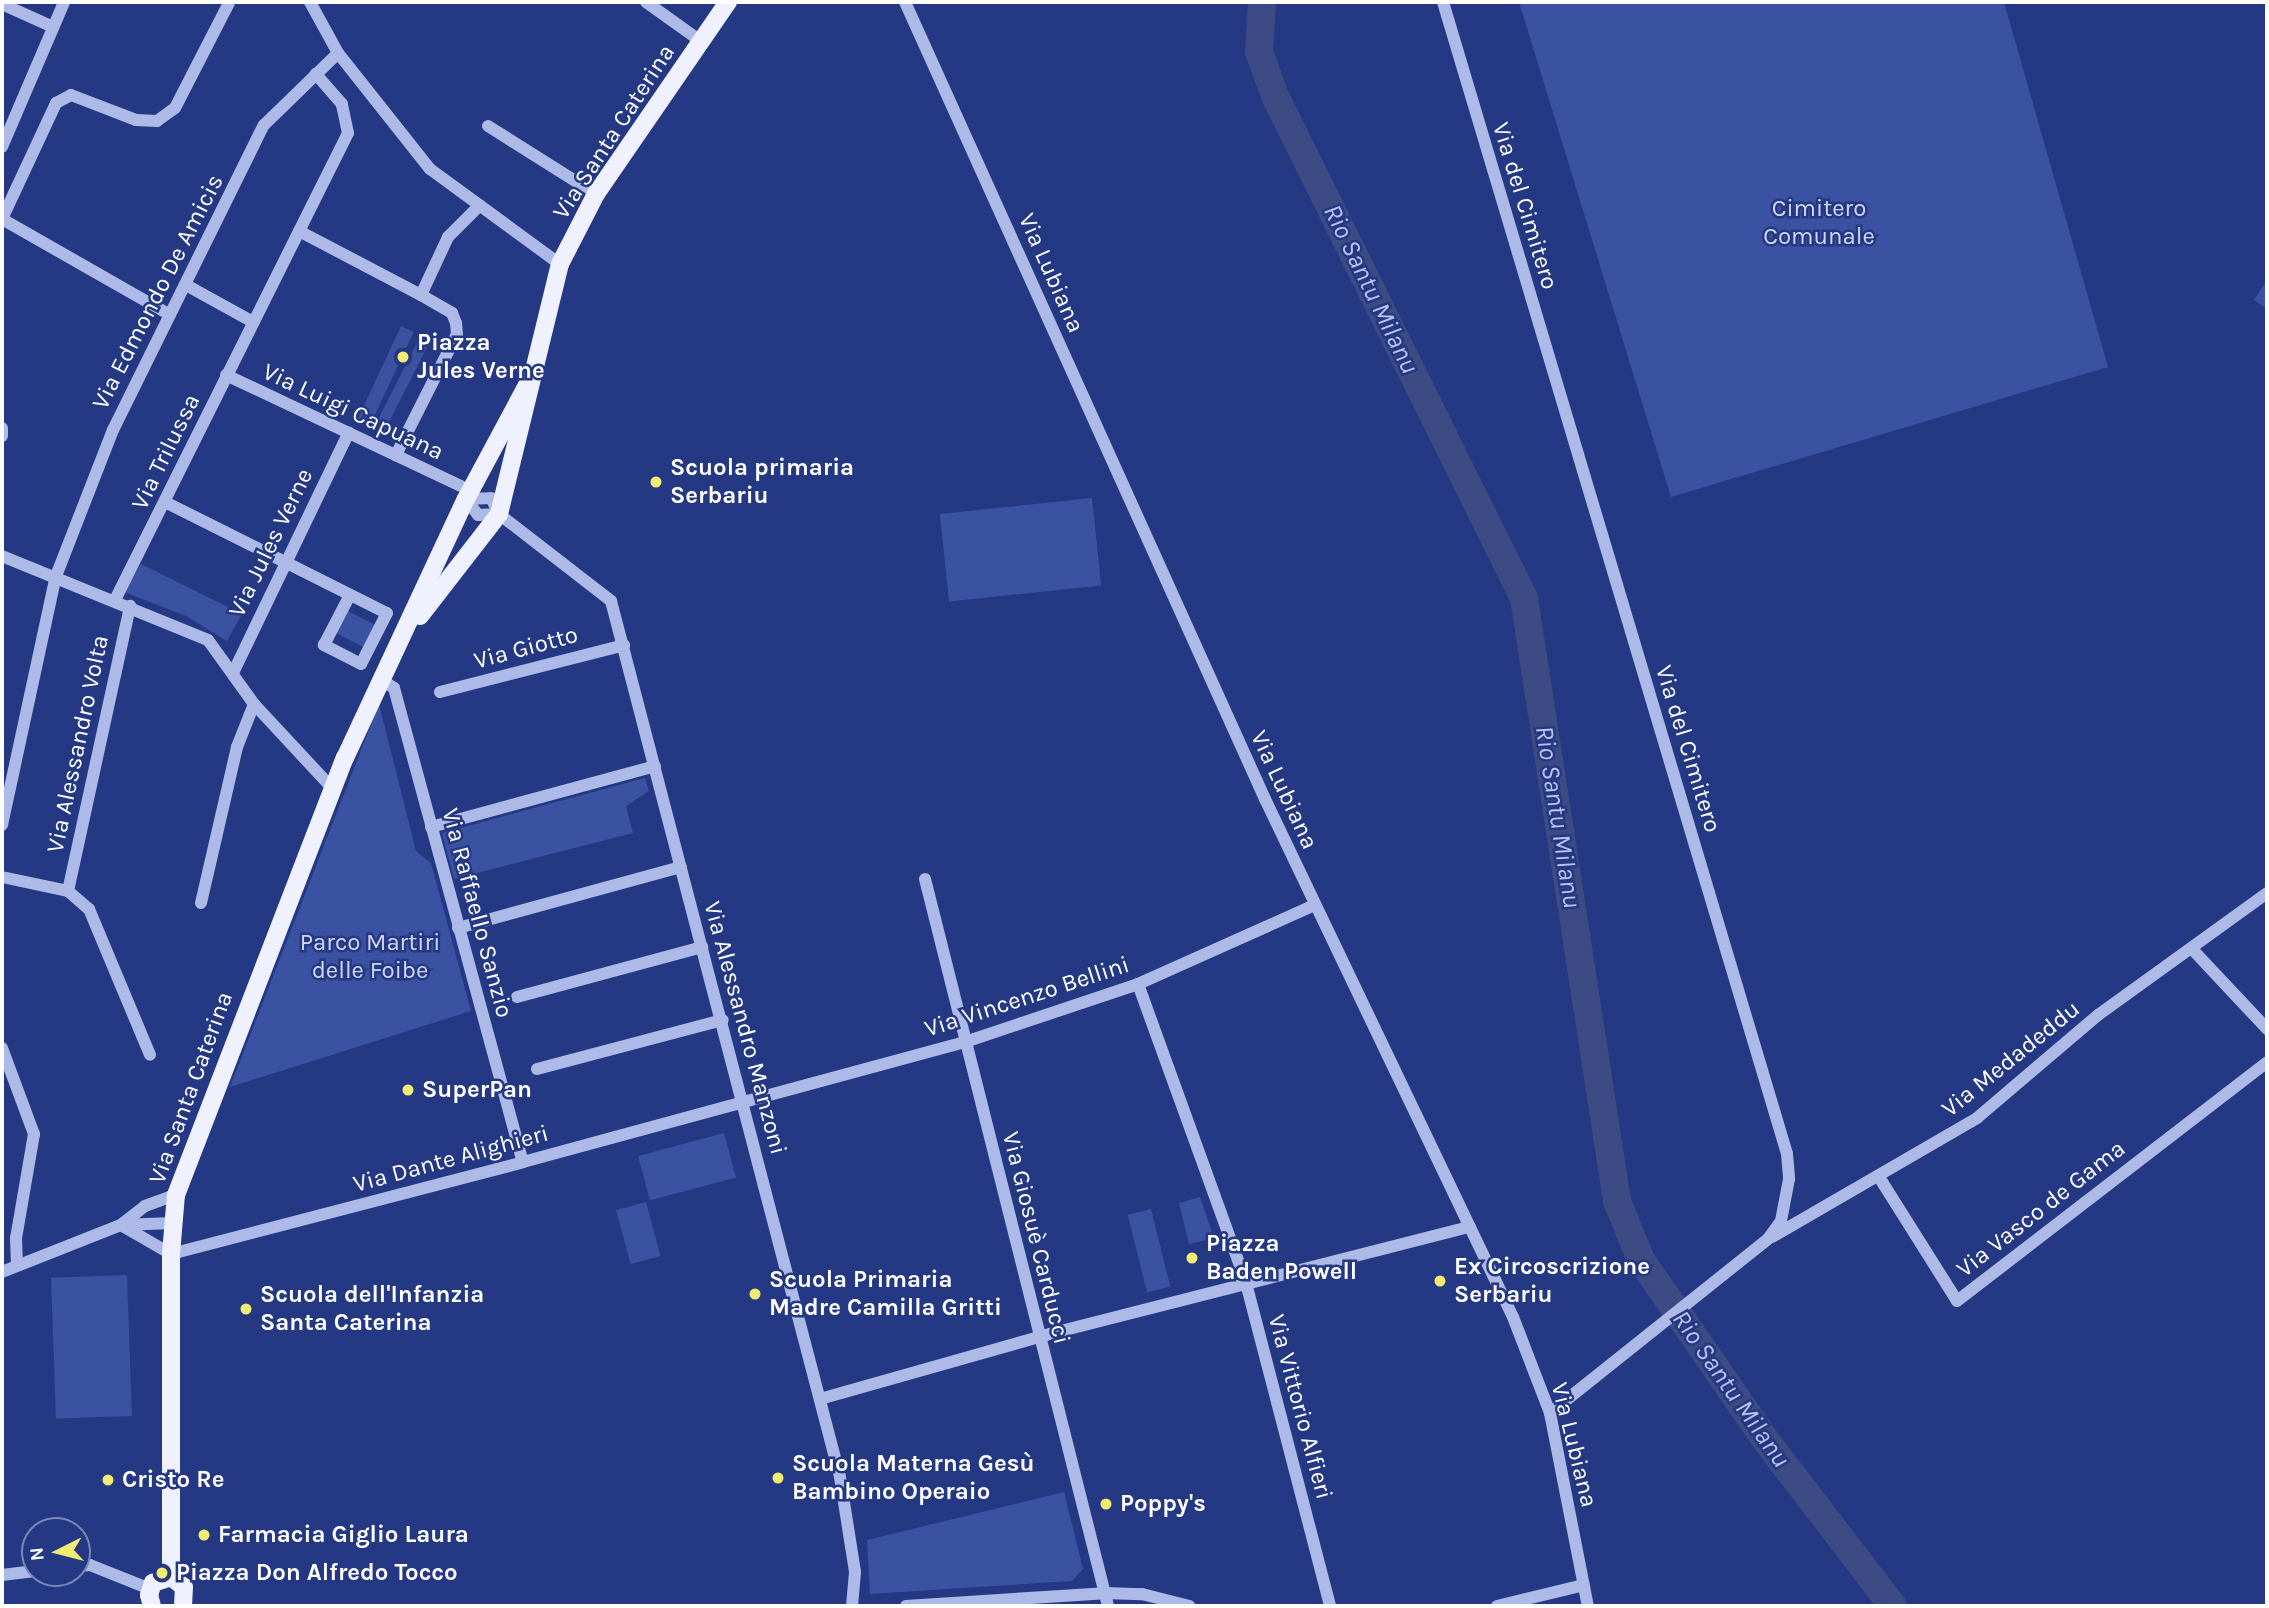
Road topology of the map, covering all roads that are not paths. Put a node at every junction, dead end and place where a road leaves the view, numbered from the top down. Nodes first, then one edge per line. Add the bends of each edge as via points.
1 (64, 2) edge
2 (310, 2) edge
3 (646, 2) edge
4 (728, 2) edge
5 (905, 2) edge
6 (1443, 2) edge
7 (229, 3) edge
8 (2, 4) edge
9 (53, 27) junction
10 (702, 42) junction
11 (338, 52) junction
12 (316, 74) junction
13 (488, 125) dead end
14 (2, 147) edge
15 (596, 194) junction
16 (480, 205) junction
17 (2, 219) edge
18 (299, 231) junction
19 (560, 264) junction
20 (187, 285) junction
21 (421, 295) junction
22 (170, 315) junction
23 (253, 321) junction
24 (226, 375) junction
25 (532, 376) junction
26 (2, 428) edge
27 (349, 432) junction
28 (2, 436) edge
29 (396, 455) junction
30 (464, 493) junction
31 (165, 502) junction
32 (499, 514) junction
33 (2, 556) edge
34 (284, 563) junction
35 (56, 576) junction
36 (350, 595) junction
37 (115, 600) junction
38 (130, 606) junction
39 (398, 644) junction
40 (624, 645) junction
41 (233, 673) junction
42 (383, 681) junction
43 (440, 692) dead end
44 (254, 704) junction
45 (655, 766) junction
46 (333, 789) junction
47 (2, 825) edge
48 (431, 827) junction
49 (681, 867) junction
50 (2, 877) edge
51 (925, 879) dead end
52 (68, 891) junction
53 (2267, 892) edge
54 (201, 903) dead end
55 (1315, 905) junction
56 (458, 928) junction
57 (702, 947) junction
58 (2192, 948) junction
59 (1138, 984) junction
60 (517, 997) dead end
61 (723, 1020) junction
62 (2267, 1029) edge
63 (965, 1042) junction
64 (2, 1048) edge
65 (150, 1055) dead end
66 (2267, 1062) edge
67 (537, 1069) dead end
68 (742, 1101) junction
69 (523, 1162) junction
70 (1879, 1177) junction
71 (176, 1195) junction
72 (172, 1223) junction
73 (121, 1225) junction
74 (1470, 1227) junction
75 (1768, 1239) junction
76 (171, 1254) junction
77 (17, 1265) junction
78 (2, 1272) edge
79 (1246, 1283) junction
80 (1040, 1336) junction
81 (820, 1399) junction
82 (1550, 1413) junction
83 (91, 1566) edge
84 (21, 1573) edge
85 (2, 1575) edge
86 (170, 1577) junction
87 (1584, 1586) junction
88 (1105, 1593) junction
89 (151, 1598) edge
90 (183, 1606) edge
91 (852, 1606) edge
92 (906, 1606) edge
93 (1108, 1606) edge
94 (1189, 1606) edge
95 (1330, 1606) edge
96 (1497, 1606) edge
97 (1588, 1606) edge

1 - 9 street
2 - 11 street
3 - 10 street
4 - 10 main road, Via Santa Caterina
5 - 55 street, Via Lubiana
6 - 75 street, Via del Cimitero via 1787,1154 1788,1201
7 - 17 street via 174,108 157,121 136,120 71,95 56,103
8 - 9 street
9 - 14 street
10 - 15 main road, Via Santa Caterina
11 - 12 street, Via Edmondo De Amicis
11 - 16 street via 430,169
12 - 18 street, Via Trilussa via 342,104 348,133
12 - 20 street, Via Edmondo De Amicis via 264,125
13 - 15 street
15 - 19 main road, Via Santa Caterina
16 - 19 street
16 - 21 street via 448,237
17 - 22 street
18 - 21 street
18 - 23 street, Via Trilussa
19 - 25 main road, Via Santa Caterina via 552,319
20 - 22 street, Via Edmondo De Amicis
20 - 23 street
21 - 29 street via 452,313 457,334
22 - 35 street, Via Edmondo De Amicis via 113,430
23 - 24 street, Via Trilussa
24 - 27 street, Via Luigi Capuana
24 - 31 street, Via Trilussa
25 - 30 main road, Via Santa Caterina
25 - 32 main road, Via Santa Caterina
26 - 28 street
27 - 29 street, Via Luigi Capuana
27 - 34 street, Via Jules Verne
29 - 30 street, Via Luigi Capuana
30 - 32 street via 491,498
30 - 39 main road, Via Santa Caterina
31 - 34 street
31 - 37 street, Via Trilussa
32 - 39 main road, Via Santa Caterina
32 - 40 street, Via Alessandro Manzoni via 611,601
33 - 35 street
34 - 36 street
34 - 41 street, Via Jules Verne
35 - 37 street
35 - 47 street, Via Edmondo De Amicis
36 - 36 street via 387,613 362,664 324,645
37 - 38 street
38 - 41 street via 208,640
38 - 52 street, Via Alessandro Volta
39 - 42 main road, Via Santa Caterina
40 - 43 street, Via Giotto
40 - 45 street, Via Alessandro Manzoni
41 - 44 street
42 - 46 main road, Via Santa Caterina
42 - 48 street, Via Raffaello Sanzio via 394,688
44 - 46 street
44 - 54 street via 237,747
45 - 48 street
45 - 49 street, Via Alessandro Manzoni
46 - 71 main road, Via Santa Caterina
48 - 56 street, Via Raffaello Sanzio
49 - 56 street
49 - 57 street, Via Alessandro Manzoni
50 - 52 street
51 - 63 street, Via Giosuè Carducci
52 - 65 street via 96,918
53 - 58 street, Via Medadeddu
55 - 59 street, Via Vincenzo Bellini
55 - 74 street, Via Lubiana
56 - 69 street, Via Raffaello Sanzio
57 - 60 street
57 - 61 street, Via Alessandro Manzoni
58 - 62 street
58 - 70 street, Via Medadeddu via 2098,1015 1977,1118
59 - 63 street, Via Vincenzo Bellini
59 - 79 street, Via Vittorio Alfieri
61 - 67 street
61 - 68 street, Via Alessandro Manzoni
63 - 68 street, Via Vincenzo Bellini
63 - 80 street, Via Giosuè Carducci
64 - 77 street via 34,1134 16,1238
66 - 70 street, Via Vasco de Gama via 1957,1301
68 - 69 street, Via Dante Alighieri
68 - 81 street, Via Alessandro Manzoni
69 - 76 street, Via Dante Alighieri
70 - 75 street, Via Medadeddu
71 - 72 main road, Via Santa Caterina
71 - 73 street via 145,1206
72 - 73 street
72 - 76 main road, Via Santa Caterina
73 - 76 street
73 - 77 street
74 - 79 street
74 - 82 street, Via Lubiana via 1513,1317
75 - 82 street, Via del Cimitero
76 - 86 main road, Via Santa Caterina
77 - 78 street
79 - 80 street
79 - 95 street, Via Vittorio Alfieri
80 - 81 street
80 - 88 street, Via Giosuè Carducci
81 - 91 street, Via Alessandro Manzoni via 852,1536
82 - 87 street, Via Lubiana
83 - 89 street
84 - 85 street
86 - 89 main road via 158,1579
86 - 90 main road via 184,1587
87 - 96 street
87 - 97 street, Via Lubiana
88 - 92 street
88 - 93 street, Via Giosuè Carducci
88 - 94 street via 1142,1594

